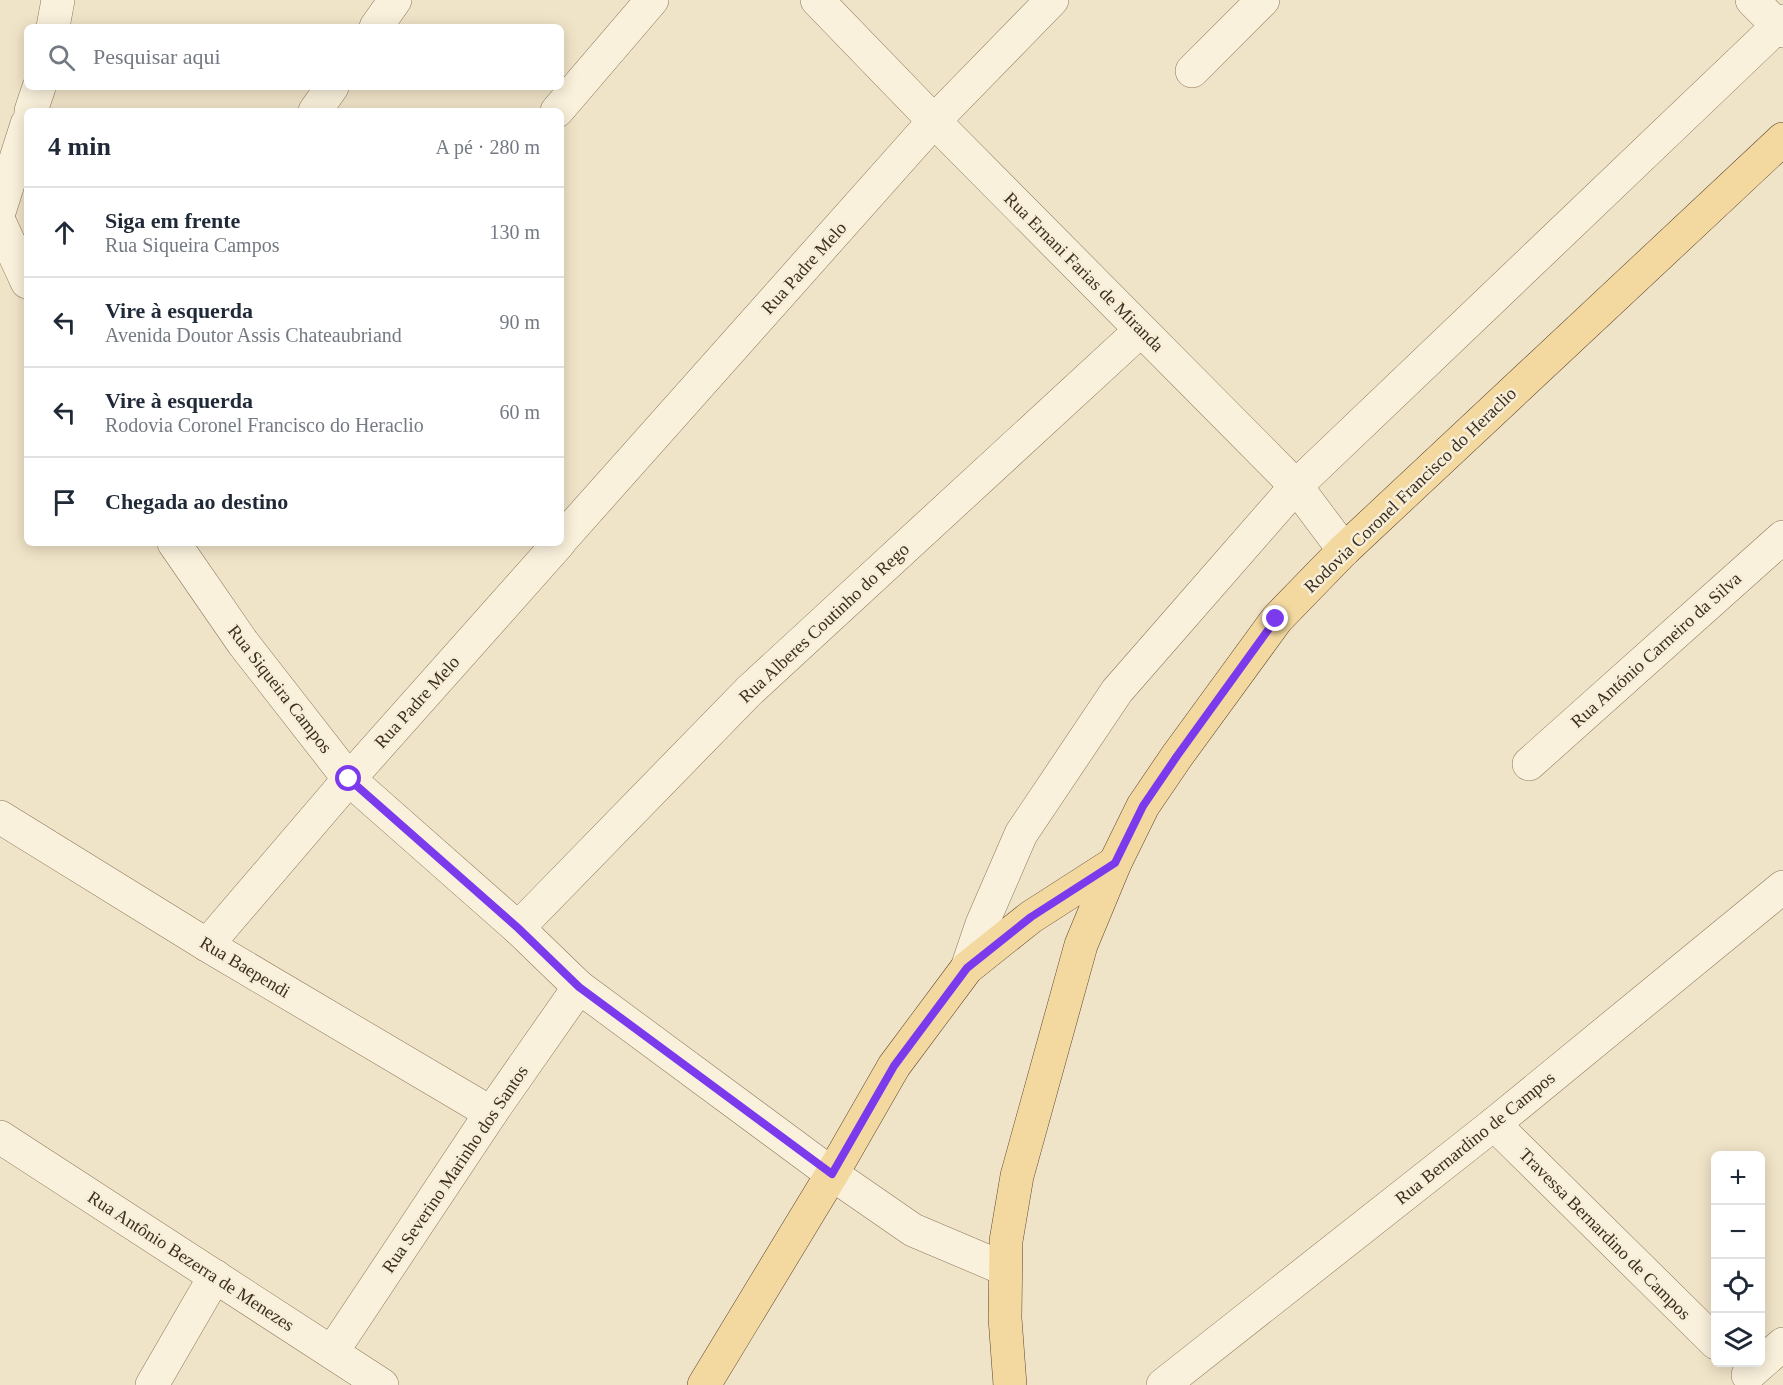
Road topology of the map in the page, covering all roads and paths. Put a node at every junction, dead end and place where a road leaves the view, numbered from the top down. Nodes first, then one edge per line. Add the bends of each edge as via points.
1 (58, 0) edge
2 (396, 0) edge
3 (652, 0) edge
4 (817, 0) edge
5 (1052, 0) edge
6 (1263, 0) edge
7 (1752, 0) edge
8 (54, 24) edge
9 (378, 24) edge
10 (1781, 26) edge
11 (1192, 71) dead end
12 (38, 90) edge
13 (330, 90) edge
14 (32, 108) edge
15 (317, 108) edge
16 (560, 108) edge
17 (934, 121) junction
18 (24, 133) edge
19 (1783, 139) edge
20 (0, 209) edge
21 (0, 223) edge
22 (24, 275) edge
23 (1141, 330) junction
24 (1296, 486) junction
25 (564, 537) edge
26 (1783, 537) edge
27 (176, 546) edge
28 (556, 546) edge
29 (1344, 550) junction
30 (1529, 764) dead end
31 (349, 779) junction
32 (0, 817) edge
33 (1115, 863) junction
34 (1783, 887) edge
35 (518, 928) junction
36 (207, 945) junction
37 (967, 968) junction
38 (579, 987) junction
39 (491, 1113) junction
40 (1494, 1124) junction
41 (0, 1137) edge
42 (832, 1174) junction
43 (1005, 1269) junction
44 (215, 1276) junction
45 (1711, 1338) edge
46 (1783, 1344) edge
47 (332, 1352) junction
48 (1742, 1374) edge
49 (152, 1385) edge
50 (382, 1385) edge
51 (704, 1385) edge
52 (1010, 1385) edge
53 (1163, 1385) edge

1 - 8 street
2 - 9 street
3 - 16 street
4 - 17 street, Rua Ernani Farias de Miranda
5 - 17 street, Rua Padre Melo
6 - 11 street
7 - 10 street
10 - 24 street
12 - 14 street
13 - 15 street
17 - 23 street, Rua Ernani Farias de Miranda
17 - 25 street, Rua Padre Melo
18 - 20 street
19 - 29 main road, Rodovia Coronel Francisco do Heraclio
21 - 22 street
23 - 24 street, Rua Ernani Farias de Miranda
23 - 35 street, Rua Alberes Coutinho do Rego via 749,691
24 - 29 street, Rua Ernani Farias de Miranda
24 - 37 street via 1117,691 1021,834
26 - 30 street, Rua António Carneiro da Silva
27 - 31 street, Rua Siqueira Campos via 243,644
28 - 31 street, Rua Padre Melo
29 - 33 main road, Rodovia Coronel Francisco do Heraclio via 1270,628 1143,806
31 - 35 street, Rua Siqueira Campos
31 - 36 street, Rua Padre Melo
32 - 36 street, Rua Baependi
33 - 37 main road via 1031,917
33 - 43 main road, Rodovia Coronel Francisco do Heraclio via 1081,945 1017,1176
34 - 40 street, Rua Bernardino de Campos
35 - 38 street, Rua Siqueira Campos
36 - 39 street, Rua Baependi
37 - 42 main road via 894,1066
38 - 39 street, Rua Severino Marinho dos Santos
38 - 42 street, Rua Siqueira Campos
39 - 47 street, Rua Severino Marinho dos Santos
40 - 45 street, Travessa Bernardino de Campos
40 - 53 street, Rua Bernardino de Campos
41 - 44 street, Rua Antônio Bezerra de Menezes
42 - 43 street, Rua Siqueira Campos via 913,1230
42 - 51 main road
43 - 52 main road, Rodovia Coronel Francisco do Heraclio
44 - 47 street, Rua Antônio Bezerra de Menezes
44 - 49 street
46 - 48 street
47 - 50 street, Rua Antônio Bezerra de Menezes

